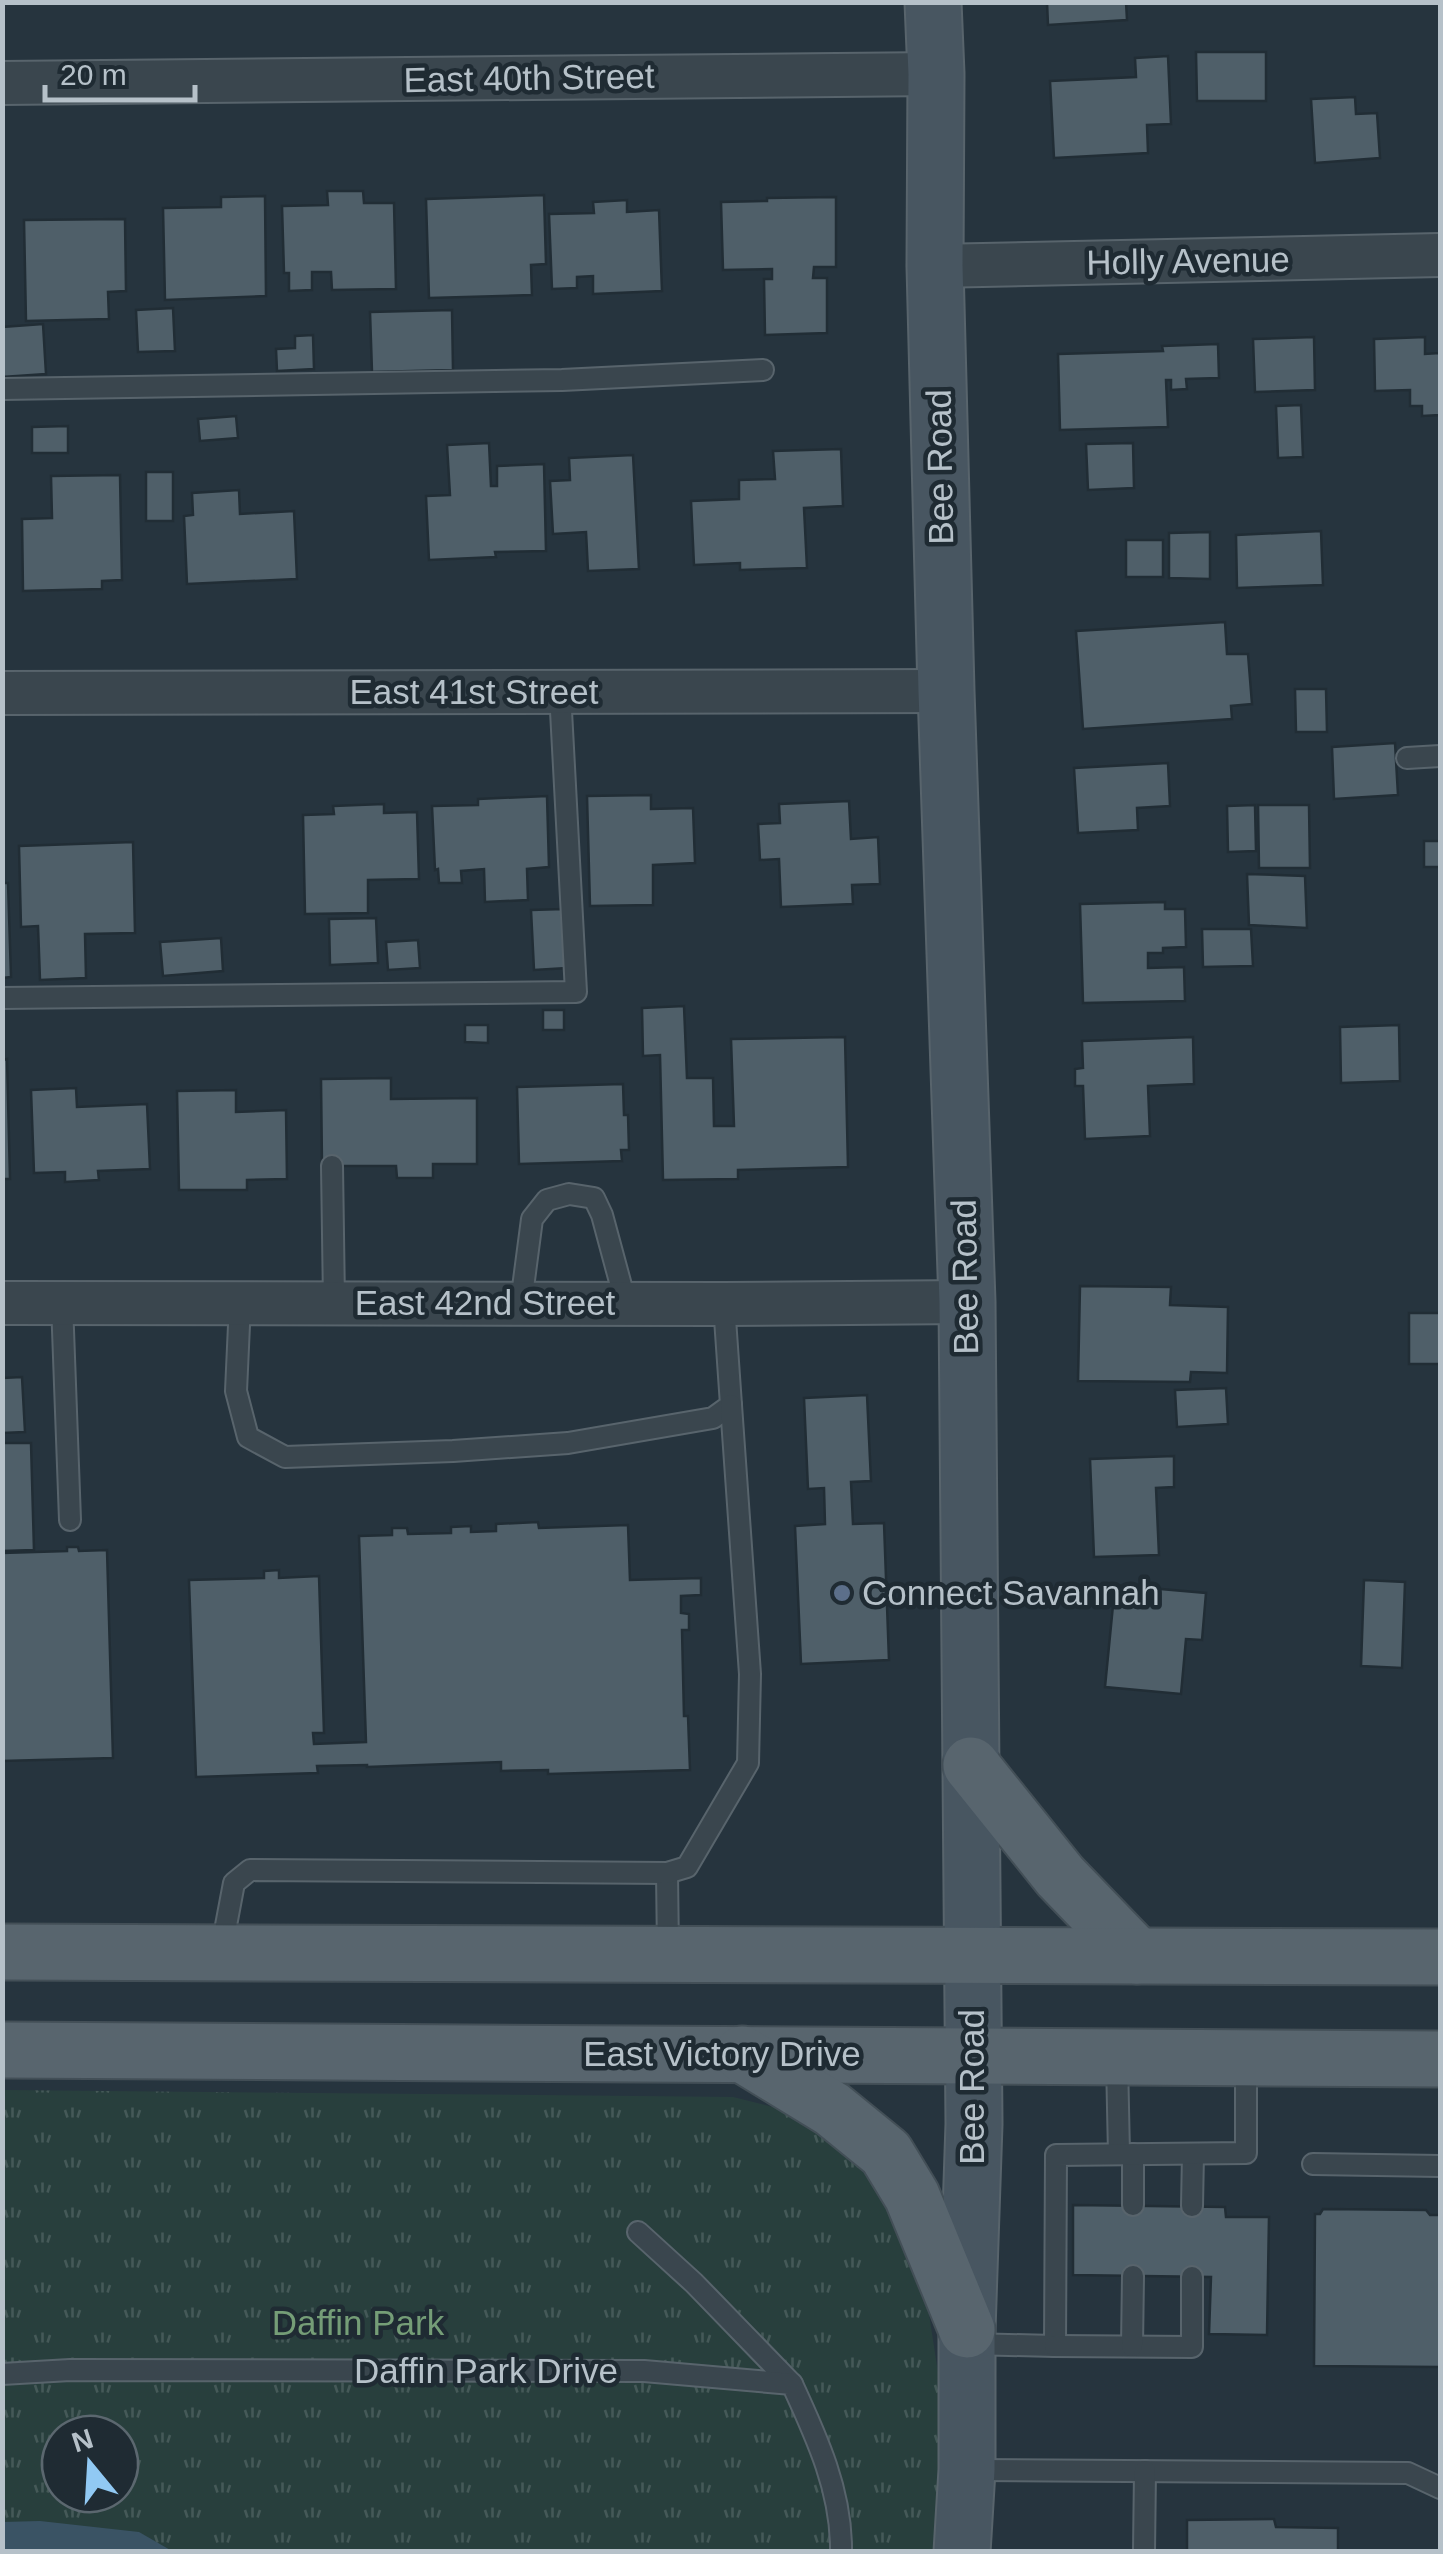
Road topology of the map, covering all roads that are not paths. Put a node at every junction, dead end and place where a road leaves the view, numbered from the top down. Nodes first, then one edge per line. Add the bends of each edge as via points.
1 (933, 2) edge
2 (936, 74) junction
3 (2, 83) edge
4 (1440, 255) edge
5 (934, 266) junction
6 (764, 370) dead end
7 (2, 388) edge
8 (946, 691) junction
9 (2, 692) edge
10 (560, 692) junction
11 (1440, 756) edge
12 (1407, 758) dead end
13 (2, 998) edge
14 (332, 1166) dead end
15 (2, 1302) edge
16 (62, 1302) junction
17 (240, 1302) junction
18 (334, 1302) junction
19 (967, 1302) junction
20 (521, 1304) junction
21 (626, 1304) junction
22 (724, 1304) junction
23 (732, 1405) junction
24 (70, 1520) dead end
25 (970, 1765) junction
26 (667, 1872) junction
27 (2, 1952) edge
28 (220, 1953) junction
29 (668, 1955) junction
30 (972, 1956) junction
31 (1136, 1956) junction
32 (1440, 1957) edge
33 (2, 2050) edge
34 (742, 2054) junction
35 (972, 2054) junction
36 (1117, 2056) junction
37 (1246, 2057) junction
38 (1440, 2058) edge
39 (1126, 2154) junction
40 (1193, 2154) junction
41 (1313, 2164) dead end
42 (1440, 2166) edge
43 (1133, 2205) dead end
44 (1192, 2206) dead end
45 (638, 2232) dead end
46 (1133, 2276) dead end
47 (1192, 2277) dead end
48 (967, 2337) junction
49 (1055, 2346) junction
50 (1132, 2346) junction
51 (2, 2374) edge
52 (792, 2384) junction
53 (967, 2470) junction
54 (1144, 2471) junction
55 (1440, 2488) edge
56 (842, 2552) edge
57 (962, 2552) edge
58 (1144, 2552) edge

1 - 2 main road, Bee Road
2 - 3 street, East 40th Street
2 - 5 main road, Bee Road
4 - 5 street, Holly Avenue
5 - 8 main road, Bee Road
6 - 7 lane via 562,380
8 - 10 street, East 41st Street
8 - 19 main road, Bee Road
9 - 10 street, East 41st Street
10 - 13 lane via 576,992
11 - 12 lane
14 - 18 lane
15 - 16 street, East 42nd Street
16 - 17 street, East 42nd Street
16 - 24 lane
17 - 18 street, East 42nd Street
17 - 23 lane via 236,1391 248,1437 285,1456 568,1443 713,1418
18 - 20 street, East 42nd Street
19 - 22 street, East 42nd Street
19 - 25 main road, Bee Road
20 - 21 street, East 42nd Street
20 - 21 lane via 532,1219 547,1200 569,1194 594,1198
21 - 22 street, East 42nd Street
22 - 23 lane
23 - 26 lane via 750,1674 748,1763 687,1867
25 - 30 main road, Bee Road
25 - 31 main road
26 - 28 lane via 250,1870 234,1882
26 - 29 lane
27 - 28 main road
28 - 29 main road
29 - 30 main road
30 - 31 main road
30 - 35 main road, Bee Road
31 - 32 main road
33 - 34 main road, East Victory Drive
34 - 35 main road, East Victory Drive
34 - 48 main road via 832,2109 886,2153 912,2196
35 - 36 main road, East Victory Drive
35 - 48 main road, Bee Road
36 - 37 main road, East Victory Drive
36 - 39 lane
37 - 38 main road, East Victory Drive
37 - 40 lane via 1246,2154
39 - 40 lane
39 - 43 lane
39 - 49 lane via 1056,2155
40 - 44 lane
41 - 42 lane
45 - 52 lane
46 - 50 lane
47 - 50 lane via 1192,2347
48 - 49 lane
48 - 53 main road, Bee Road
49 - 50 lane
51 - 52 lane, Daffin Park Drive via 644,2371
52 - 56 lane via 823,2452
53 - 54 lane
53 - 57 main road, Bee Road
54 - 55 lane via 1408,2474
54 - 58 lane

